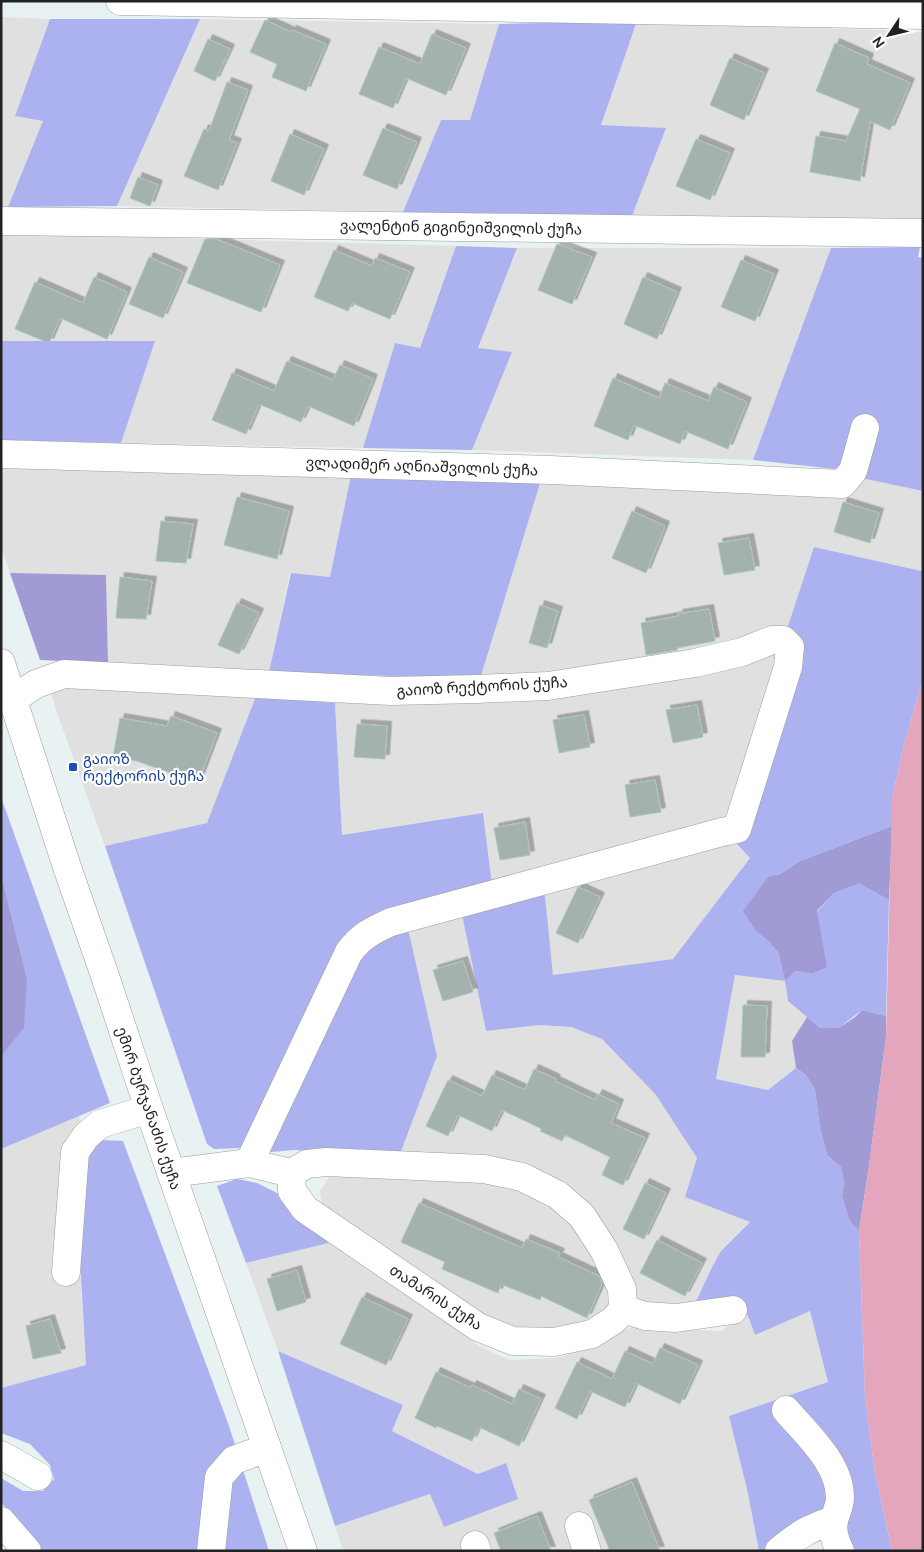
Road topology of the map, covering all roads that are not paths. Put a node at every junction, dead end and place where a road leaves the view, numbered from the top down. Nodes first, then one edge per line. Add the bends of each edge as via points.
1 (120, 1) edge
2 (923, 15) edge
3 (1, 221) edge
4 (922, 233) edge
5 (865, 428) dead end
6 (1, 454) edge
7 (1, 663) edge
8 (13, 699) junction
9 (149, 1109) junction
10 (249, 1162) junction
11 (171, 1172) junction
12 (291, 1173) junction
13 (66, 1272) dead end
14 (623, 1309) junction
15 (733, 1310) dead end
16 (786, 1410) dead end
17 (267, 1448) junction
18 (1, 1455) edge
19 (38, 1476) dead end
20 (834, 1520) junction
21 (1, 1522) edge
22 (26, 1551) edge
23 (211, 1551) edge
24 (303, 1551) edge
25 (778, 1551) edge
26 (840, 1551) edge

1 - 2 street
3 - 4 street, ვალენტინ გიგინეიშვილის ქუჩა
5 - 6 street, ვლადიმერ აღნიაშვილის ქუჩა via 853,471 842,484 541,470
7 - 8 street, ემირ ბურჯანაძის ქუჩა
8 - 9 street, ემირ ბურჯანაძის ქუჩა
8 - 10 street, გაიოზ რექტორის ქუჩა via 36,684 64,674 391,690 548,686 695,662 742,652 772,640 783,640 790,647 788,667 737,829 391,922 357,941
9 - 11 street, ემირ ბურჯანაძის ქუჩა
9 - 13 street via 100,1124 75,1152
10 - 11 street
10 - 12 street
11 - 17 street, ემირ ბურჯანაძის ქუჩა
12 - 14 street, თამარის ქუჩა via 292,1191 305,1209 478,1327 513,1341 554,1342 592,1334 614,1320
12 - 14 street via 307,1164 326,1162 484,1169 522,1177 558,1195 582,1216 604,1250 622,1289
14 - 15 street via 644,1316 676,1318
16 - 20 street via 834,1470 840,1500
17 - 23 street via 234,1460 219,1477
17 - 24 street, ემირ ბურჯანაძის ქუჩა
18 - 19 street
20 - 25 street via 799,1534
20 - 26 street via 835,1539
21 - 22 street

